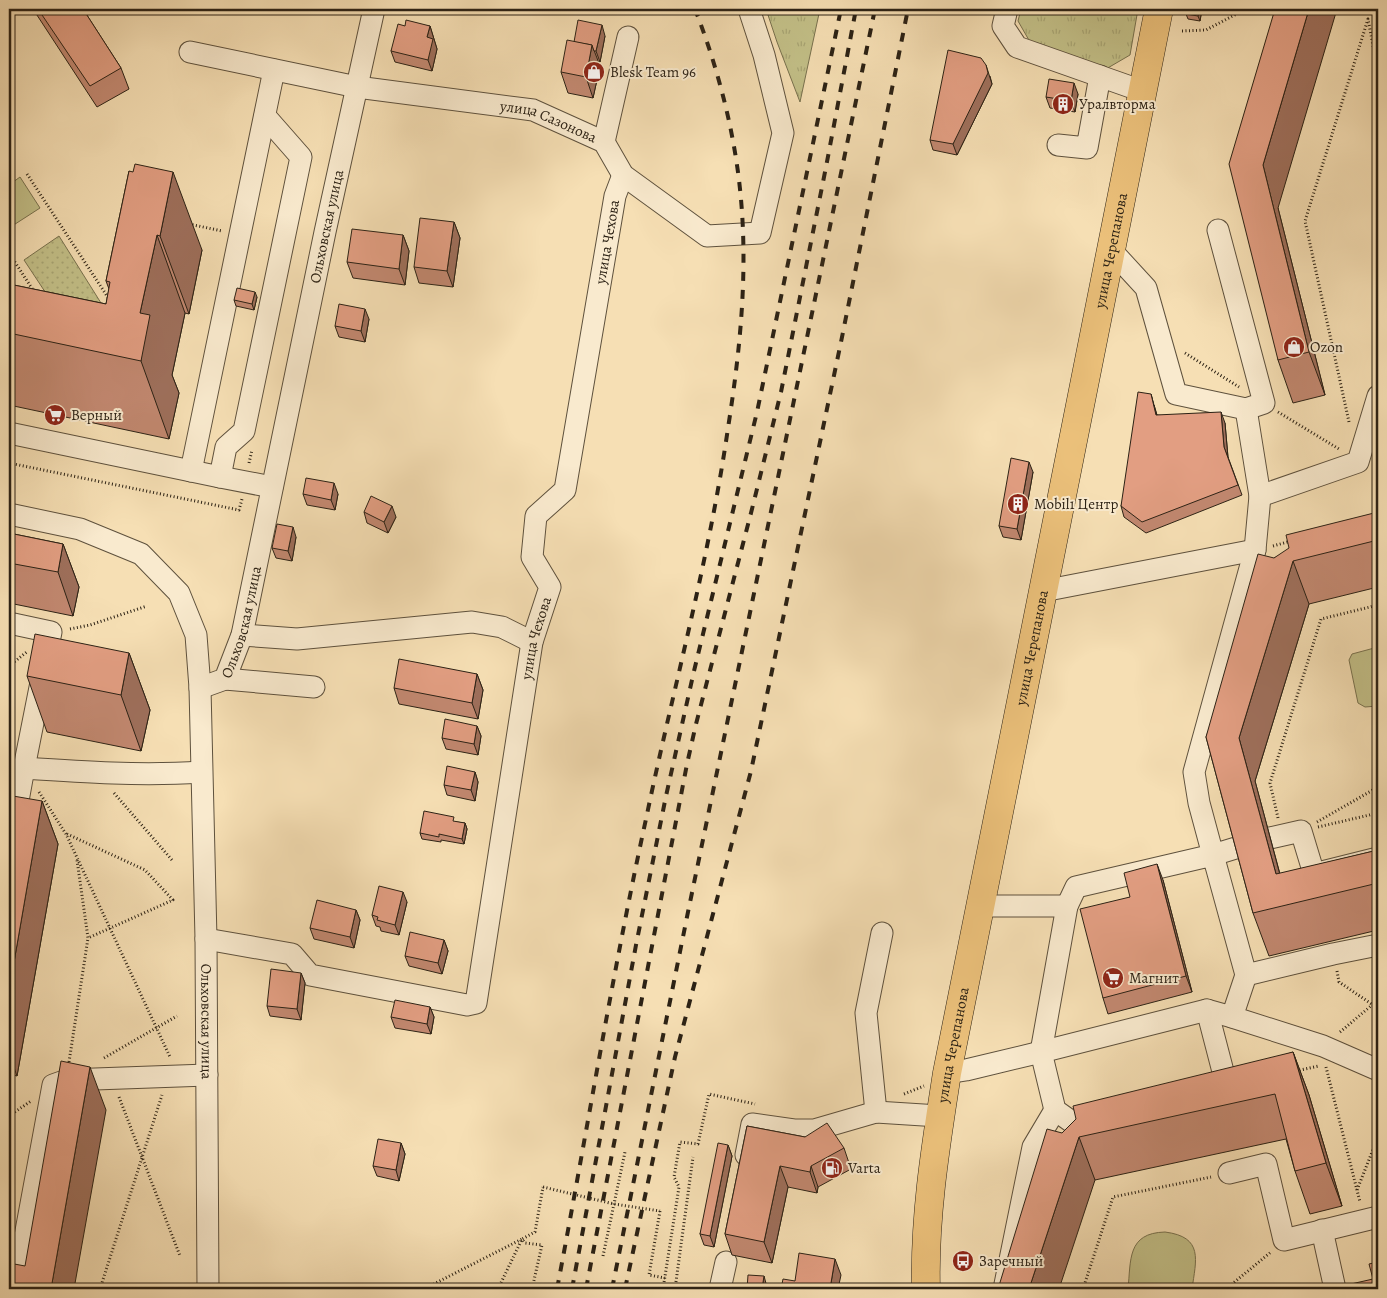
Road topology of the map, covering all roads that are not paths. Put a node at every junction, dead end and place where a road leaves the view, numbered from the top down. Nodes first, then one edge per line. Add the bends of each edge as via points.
1 (374, 9) edge
2 (749, 9) edge
3 (1007, 9) edge
4 (1158, 9) edge
5 (628, 37) dead end
6 (190, 52) dead end
7 (274, 70) junction
8 (1100, 76) junction
9 (357, 87) junction
10 (1142, 91) junction
11 (265, 116) junction
12 (604, 142) junction
13 (1058, 145) dead end
14 (623, 175) junction
15 (1218, 230) dead end
16 (1111, 250) junction
17 (1378, 397) edge
18 (1246, 408) junction
19 (9, 433) edge
20 (1368, 460) edge
21 (191, 471) junction
22 (220, 477) junction
23 (272, 488) junction
24 (1260, 496) junction
25 (9, 514) edge
26 (1254, 550) junction
27 (1042, 591) junction
28 (9, 623) edge
29 (242, 635) junction
30 (532, 642) junction
31 (225, 679) junction
32 (314, 687) dead end
33 (200, 688) junction
34 (24, 768) junction
35 (201, 772) junction
36 (1284, 835) road end
37 (1239, 847) edge
38 (9, 850) edge
39 (1213, 855) junction
40 (1378, 858) edge
41 (980, 906) junction
42 (1066, 906) junction
43 (882, 933) dead end
44 (206, 939) junction
45 (1378, 944) edge
46 (1246, 975) junction
47 (1207, 1010) junction
48 (1232, 1017) junction
49 (1041, 1052) junction
50 (1378, 1070) edge
51 (947, 1073) junction
52 (207, 1074) junction
53 (1199, 1096) edge
54 (1055, 1110) junction
55 (876, 1112) junction
56 (940, 1116) junction
57 (1114, 1123) edge
58 (743, 1170) edge
59 (1229, 1173) road end
60 (1371, 1219) edge
61 (1322, 1230) junction
62 (726, 1262) dead end
63 (9, 1284) edge
64 (208, 1289) edge
65 (720, 1289) edge
66 (926, 1289) edge
67 (1004, 1289) edge
68 (1335, 1289) edge

1 - 9 street, Ольховская улица
2 - 14 street, улица Сазонова via 784,133 760,234 707,236
3 - 8 street via 1004,26 1017,47
4 - 10 main road, улица Черепанова
5 - 12 street
6 - 7 street, улица Сазонова
7 - 9 street, улица Сазонова
7 - 11 street
8 - 10 street
8 - 13 street via 1087,148
9 - 12 street, улица Сазонова via 533,110
9 - 23 street, Ольховская улица
10 - 16 main road, улица Черепанова
11 - 21 street
11 - 22 street via 301,157 244,431 226,447
12 - 14 street, улица Сазонова
14 - 30 street, улица Чехова via 615,196 564,490 536,516 532,557 550,587
15 - 18 street via 1264,402
16 - 18 street via 1146,288 1176,394
16 - 27 main road, улица Черепанова
17 - 20 street
18 - 24 street
19 - 21 street
20 - 24 street
21 - 22 street
22 - 23 street
23 - 29 street, Ольховская улица
24 - 26 street
25 - 33 street via 80,529 141,554 180,593 196,635
26 - 27 street
26 - 39 street via 1194,772
27 - 41 main road, улица Черепанова
28 - 34 street via 51,632
29 - 30 street via 297,639 472,622 502,627
29 - 31 street, Ольховская улица
30 - 44 street, улица Чехова via 476,1003 467,1005 310,975 292,954
31 - 32 street
31 - 33 street, Ольховская улица
33 - 35 street, Ольховская улица
34 - 35 street via 98,773
34 - 38 street
35 - 44 street, Ольховская улица
36 - 40 street via 1314,874
37 - 39 street
39 - 42 street via 1076,887
39 - 46 street
41 - 42 street
41 - 51 main road, улица Черепанова
42 - 49 street
43 - 55 street via 866,1013
44 - 52 street, Ольховская улица
45 - 46 street
46 - 48 street
47 - 48 street
47 - 49 street
47 - 53 street via 1227,1087
48 - 50 street via 1323,1046
49 - 51 street
49 - 54 street
51 - 56 main road, улица Черепанова
52 - 63 street via 168,1076 105,1070 53,1085 16,1286
52 - 64 street, Ольховская улица
54 - 57 street via 1086,1132
54 - 67 street via 1033,1147
55 - 56 street
55 - 58 street via 814,1130 752,1124
56 - 66 main road, улица Черепанова via 931,1181
59 - 61 street via 1266,1164 1284,1240
60 - 61 street
61 - 68 street
62 - 65 street

